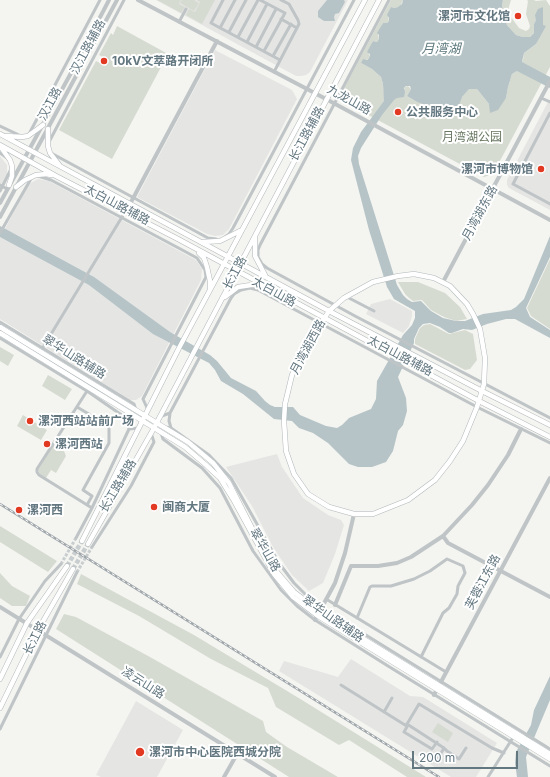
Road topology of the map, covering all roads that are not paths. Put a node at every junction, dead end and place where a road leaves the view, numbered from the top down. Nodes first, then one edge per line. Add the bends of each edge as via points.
1 (100, 0) edge
2 (109, 0) edge
3 (117, 0) edge
4 (124, 0) edge
5 (138, 0) edge
6 (224, 0) edge
7 (235, 0) edge
8 (246, 0) edge
9 (259, 0) edge
10 (281, 0) edge
11 (354, 0) edge
12 (365, 0) edge
13 (379, 0) edge
14 (388, 0) edge
15 (267, 4) junction
16 (186, 9) dead end
17 (276, 9) junction
18 (281, 19) junction
19 (179, 22) junction
20 (290, 24) junction
21 (220, 28) junction
22 (297, 28) junction
23 (229, 32) junction
24 (238, 37) junction
25 (217, 41) junction
26 (247, 42) junction
27 (256, 47) junction
28 (264, 51) junction
29 (273, 56) junction
30 (280, 60) junction
31 (274, 72) junction
32 (550, 82) edge
33 (307, 89) junction
34 (315, 93) junction
35 (542, 98) junction
36 (326, 99) junction
37 (550, 102) edge
38 (334, 103) junction
39 (550, 113) edge
40 (43, 125) junction
41 (0, 126) edge
42 (48, 129) junction
43 (1, 135) edge
44 (28, 136) junction
45 (22, 137) junction
46 (0, 145) edge
47 (48, 146) junction
48 (29, 150) junction
49 (50, 152) junction
50 (0, 153) edge
51 (34, 153) junction
52 (25, 158) junction
53 (10, 160) junction
54 (30, 162) junction
55 (12, 166) junction
56 (61, 168) junction
57 (34, 176) junction
58 (56, 176) junction
59 (1, 186) edge
60 (8, 187) junction
61 (16, 187) junction
62 (493, 188) junction
63 (0, 191) edge
64 (133, 198) junction
65 (0, 203) edge
66 (130, 204) junction
67 (550, 204) edge
68 (125, 212) junction
69 (0, 217) edge
70 (121, 218) junction
71 (550, 219) edge
72 (243, 229) junction
73 (0, 233) edge
74 (255, 236) junction
75 (222, 239) joint
76 (201, 242) junction
77 (197, 250) junction
78 (229, 256) junction
79 (258, 257) joint
80 (241, 263) junction
81 (224, 265) junction
82 (236, 271) junction
83 (266, 276) junction
84 (443, 282) junction
85 (261, 285) junction
86 (210, 292) junction
87 (347, 297) junction
88 (222, 299) junction
89 (335, 305) junction
90 (328, 311) junction
91 (374, 311) dead end
92 (323, 318) junction
93 (0, 322) edge
94 (320, 323) junction
95 (0, 327) edge
96 (0, 333) edge
97 (0, 338) edge
98 (42, 350) junction
99 (484, 384) junction
100 (86, 391) junction
101 (482, 391) junction
102 (142, 399) junction
103 (479, 401) junction
104 (134, 404) junction
105 (77, 407) junction
106 (477, 407) junction
107 (136, 410) junction
108 (148, 410) junction
109 (170, 413) junction
110 (132, 415) junction
111 (145, 416) junction
112 (159, 417) junction
113 (126, 418) junction
114 (550, 418) edge
115 (142, 421) junction
116 (156, 422) junction
117 (550, 425) edge
118 (164, 427) junction
119 (139, 428) junction
120 (154, 428) junction
121 (171, 428) junction
122 (129, 429) junction
123 (521, 429) junction
124 (160, 431) junction
125 (151, 433) junction
126 (550, 436) edge
127 (163, 439) junction
128 (154, 442) junction
129 (550, 444) edge
130 (550, 478) edge
131 (87, 505) junction
132 (92, 508) junction
133 (354, 514) junction
134 (443, 536) junction
135 (76, 538) tunnel mouth
136 (82, 541) tunnel mouth
137 (90, 546) joint
138 (61, 564) tunnel mouth
139 (66, 566) tunnel mouth
140 (75, 570) joint
141 (501, 570) junction
142 (550, 596) edge
143 (326, 599) junction
144 (335, 605) junction
145 (0, 607) edge
146 (319, 614) junction
147 (357, 618) junction
148 (19, 619) junction
149 (27, 623) junction
150 (38, 630) junction
151 (46, 635) junction
152 (421, 656) junction
153 (0, 657) edge
154 (446, 672) junction
155 (0, 679) edge
156 (341, 685) dead end
157 (439, 686) junction
158 (434, 695) junction
159 (392, 698) dead end
160 (0, 708) edge
161 (384, 712) junction
162 (407, 724) junction
163 (0, 729) edge
164 (516, 733) junction
165 (522, 737) junction
166 (437, 742) junction
167 (510, 742) junction
168 (537, 746) junction
169 (444, 748) junction
170 (466, 748) dead end
171 (550, 750) edge
172 (504, 753) junction
173 (237, 754) junction
174 (550, 754) edge
175 (550, 759) edge
176 (437, 760) dead end
177 (550, 766) edge
178 (224, 777) edge
179 (275, 777) edge
180 (488, 777) edge

1 - 44 street, 汉江路辅路
2 - 40 street, 汉江路
3 - 42 street, 汉江路
4 - 47 street, 汉江路辅路
5 - 19 street, 九龙山路
6 - 21 street via 211,23
7 - 21 street
8 - 23 street
9 - 15 street
9 - 24 street
10 - 22 street via 289,4 298,20
11 - 33 street, 长江路辅路
12 - 34 main road, 长江路
13 - 36 main road, 长江路
14 - 38 street, 长江路辅路
15 - 17 street
15 - 26 street
16 - 19 street
17 - 18 street via 284,13
17 - 27 street
18 - 20 street
18 - 28 street
19 - 25 street, 九龙山路
20 - 22 street
20 - 29 street
21 - 23 street
22 - 30 street
23 - 24 street
24 - 26 street
25 - 31 street, 九龙山路
25 - 64 street
26 - 27 street
27 - 28 street
28 - 29 street
29 - 30 street
30 - 31 street
31 - 33 street, 九龙山路
32 - 35 street, 月湾湖东路
33 - 34 street, 九龙山路
33 - 75 street, 长江路辅路 via 233,228
34 - 36 street, 九龙山路
34 - 72 main road, 长江路
35 - 37 street
35 - 62 street, 月湾湖东路
36 - 38 street, 九龙山路
36 - 74 main road, 长江路
38 - 62 street, 九龙山路
38 - 79 street, 长江路辅路 via 260,245
39 - 67 street via 513,184
40 - 44 main road
40 - 48 street, 汉江路
41 - 45 street
42 - 47 main road
42 - 51 street, 汉江路
43 - 45 main road
43 - 48 main road, 太白山路
44 - 45 main road
46 - 52 main road, 太白山路
46 - 53 main road
47 - 49 main road
48 - 51 main road, 太白山路
48 - 52 street, 汉江路
49 - 56 main road
49 - 64 street, 太白山路辅路
50 - 53 street
51 - 54 street, 汉江路
51 - 56 main road, 太白山路
52 - 54 main road, 太白山路
52 - 60 street, 汉江路
53 - 55 main road
54 - 58 main road, 太白山路
54 - 61 street, 汉江路
55 - 59 street
55 - 60 main road
56 - 66 main road, 太白山路
57 - 58 main road
57 - 61 main road
57 - 70 street, 太白山路辅路 via 51,180
57 - 73 street via 27,183
58 - 68 main road, 太白山路
59 - 60 street
59 - 63 street
60 - 65 street, 汉江路
61 - 69 street, 汉江路
62 - 71 street, 九龙山路
62 - 84 street, 月湾湖东路
64 - 66 street
64 - 75 street, 太白山路辅路 via 208,238
66 - 76 main road, 太白山路
68 - 70 street
68 - 77 main road, 太白山路
70 - 98 street
70 - 102 street, 太白山路辅路 via 197,258 205,270 206,277
72 - 76 main road via 220,241
72 - 78 main road, 长江路
74 - 80 main road, 长江路
74 - 83 main road via 255,256
76 - 78 main road, 太白山路
77 - 81 main road, 太白山路
77 - 86 main road via 207,267
78 - 80 main road, 太白山路
78 - 81 main road, 长江路
79 - 89 street, 太白山路辅路 via 266,268
80 - 82 main road, 长江路
80 - 83 main road, 太白山路
81 - 82 main road, 太白山路
81 - 86 main road, 长江路
82 - 85 main road, 太白山路
82 - 88 main road, 长江路
83 - 90 main road, 太白山路
84 - 87 main road via 420,275 398,276 363,287
84 - 99 main road via 467,304 480,329 485,358
85 - 88 main road via 238,287
85 - 92 main road, 太白山路
86 - 108 main road, 长江路
87 - 89 main road
87 - 91 street
88 - 112 main road, 长江路
89 - 90 main road
89 - 99 street, 太白山路辅路
90 - 92 main road, 月湾湖西路
90 - 101 main road, 太白山路
92 - 94 main road, 月湾湖西路
92 - 103 main road, 太白山路
93 - 98 street, 翠华山路辅路
94 - 106 street, 太白山路辅路
94 - 109 street, 太白山路辅路 via 258,290 250,288 234,294
94 - 133 main road, 月湾湖西路 via 292,375 285,404 286,451 294,474 308,494 329,507
95 - 98 main road, 翠华山路
96 - 110 main road, 翠华山路
97 - 100 street, 翠华山路辅路
98 - 104 street, 翠华山路辅路
98 - 107 main road, 翠华山路
99 - 101 main road
99 - 114 street, 太白山路辅路
100 - 105 street
100 - 113 street, 翠华山路辅路
101 - 103 main road, 月湾湖西路
101 - 117 main road, 太白山路
102 - 104 street
102 - 108 street
103 - 106 main road, 月湾湖西路
103 - 126 main road, 太白山路
104 - 107 street
105 - 131 street via 109,426 109,443 83,490 92,496
105 - 131 street via 37,468 37,472
106 - 123 street, 太白山路辅路
106 - 133 main road, 月湾湖西路 via 463,441 435,480 408,500 391,508 373,514
107 - 111 main road, 翠华山路
108 - 111 main road, 长江路
109 - 112 street
109 - 121 street
110 - 113 street
110 - 115 main road, 翠华山路
111 - 115 main road, 长江路
111 - 116 main road, 翠华山路
112 - 116 main road, 长江路
113 - 122 street
115 - 119 main road, 长江路
115 - 120 main road, 翠华山路
116 - 118 main road, 翠华山路
116 - 120 main road, 长江路
118 - 121 street, 翠华山路辅路
118 - 146 main road, 翠华山路 via 188,442 213,463 229,483 276,571 294,592
119 - 122 street
119 - 136 main road, 长江路
120 - 124 main road, 翠华山路
120 - 125 main road, 长江路
121 - 146 street, 翠华山路辅路 via 210,455 231,478 279,563
122 - 132 street, 长江路辅路
123 - 129 street, 太白山路辅路
123 - 134 street via 488,485
124 - 127 street
124 - 146 main road, 翠华山路 via 185,447 220,478 274,574 293,597
125 - 128 street
125 - 137 main road, 长江路
127 - 128 street
127 - 146 street, 翠华山路辅路 via 202,468 220,488 253,551 281,590 297,606
128 - 137 street, 长江路辅路 via 131,486
130 - 141 street, 芙蓉江东路
131 - 132 street
132 - 135 street, 长江路辅路
133 - 143 street via 345,553 335,583
134 - 141 street via 448,543
134 - 144 street via 397,563 351,566
138 - 148 street via 45,581
139 - 149 main road, 长江路
140 - 150 main road, 长江路
140 - 151 street
141 - 142 street
141 - 154 street, 芙蓉江东路
143 - 144 street
143 - 146 street
144 - 147 street
145 - 148 street, 凌云山路
146 - 157 main road, 翠华山路
146 - 157 street, 翠华山路辅路
146 - 158 street, 翠华山路辅路
147 - 152 street
147 - 152 street via 372,586 391,586 414,579 447,559 463,566 465,572 456,594
148 - 149 street, 凌云山路
148 - 153 street
149 - 150 street, 凌云山路
149 - 155 main road, 长江路
150 - 151 street, 凌云山路
150 - 160 main road, 长江路
151 - 163 street
151 - 173 street, 凌云山路
152 - 154 street
154 - 157 street, 芙蓉江东路
156 - 161 street
157 - 158 street, 芙蓉江东路
157 - 164 main road, 翠华山路
157 - 164 street, 翠华山路辅路
158 - 167 street, 翠华山路辅路
159 - 161 street
161 - 162 street
162 - 166 street
162 - 166 street via 404,732 432,749
162 - 172 street via 419,704
164 - 165 main road, 翠华山路
164 - 165 street, 翠华山路辅路
164 - 167 street
165 - 168 main road, 翠华山路
165 - 168 street, 翠华山路辅路
166 - 169 street
167 - 172 street
167 - 177 street, 翠华山路辅路
168 - 171 street, 翠华山路辅路
168 - 174 main road, 翠华山路
168 - 175 main road, 翠华山路
169 - 170 street via 459,759
169 - 176 street
172 - 180 street
173 - 178 street
173 - 179 street, 凌云山路

